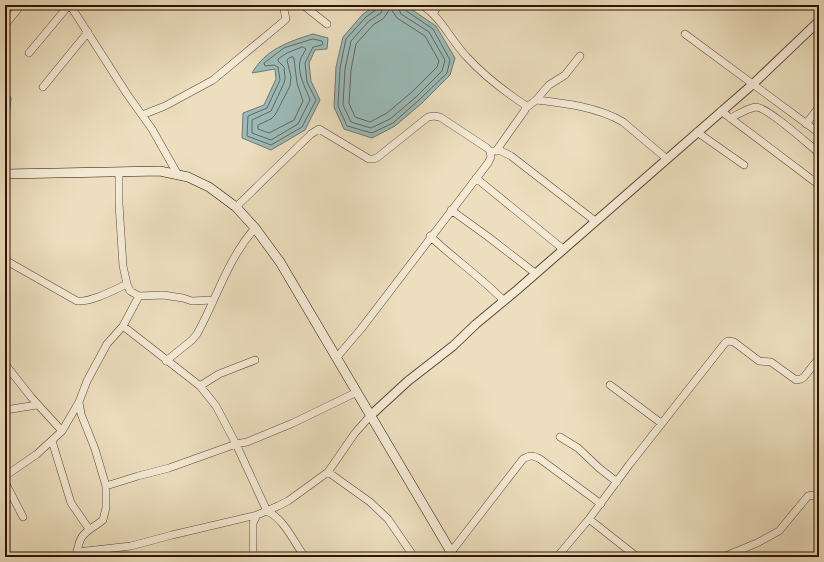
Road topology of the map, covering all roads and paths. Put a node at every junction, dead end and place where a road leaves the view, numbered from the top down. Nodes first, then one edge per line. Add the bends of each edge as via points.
1 (21, 5) edge
2 (70, 5) edge
3 (283, 5) edge
4 (303, 5) edge
5 (422, 5) edge
6 (438, 5) edge
7 (433, 14) junction
8 (819, 22) edge
9 (327, 24) dead end
10 (5, 25) edge
11 (88, 32) junction
12 (685, 34) dead end
13 (29, 53) dead end
14 (580, 56) dead end
15 (753, 84) junction
16 (43, 87) dead end
17 (536, 100) junction
18 (819, 107) edge
19 (526, 108) junction
20 (722, 111) junction
21 (142, 115) junction
22 (730, 118) junction
23 (806, 124) junction
24 (698, 132) junction
25 (819, 133) edge
26 (493, 151) junction
27 (819, 153) edge
28 (667, 159) junction
29 (744, 165) dead end
30 (119, 172) junction
31 (5, 174) edge
32 (178, 175) junction
33 (476, 178) junction
34 (817, 181) edge
35 (236, 207) junction
36 (450, 210) junction
37 (595, 221) junction
38 (255, 228) junction
39 (430, 236) junction
40 (563, 249) junction
41 (5, 260) edge
42 (536, 273) junction
43 (127, 284) junction
44 (139, 296) junction
45 (212, 300) junction
46 (504, 300) junction
47 (123, 326) junction
48 (337, 357) junction
49 (819, 358) edge
50 (255, 360) dead end
51 (166, 361) junction
52 (5, 364) edge
53 (610, 385) dead end
54 (200, 386) junction
55 (358, 392) junction
56 (79, 402) junction
57 (38, 404) junction
58 (5, 410) edge
59 (371, 415) junction
60 (662, 423) junction
61 (62, 431) junction
62 (560, 437) dead end
63 (52, 441) junction
64 (236, 444) junction
65 (328, 472) junction
66 (5, 476) edge
67 (5, 482) edge
68 (617, 482) junction
69 (106, 486) junction
70 (819, 498) edge
71 (601, 504) junction
72 (267, 511) junction
73 (257, 515) junction
74 (24, 517) dead end
75 (590, 519) junction
76 (89, 529) junction
77 (76, 554) edge
78 (453, 554) edge
79 (254, 557) edge
80 (305, 557) edge
81 (414, 557) edge
82 (558, 557) edge
83 (637, 557) edge
84 (723, 557) edge

1 - 10 street
2 - 11 street
2 - 13 street
3 - 21 street via 286,19 213,80 165,106
4 - 9 street
5 - 7 street
6 - 7 street
7 - 19 street via 465,56
8 - 15 street
11 - 16 street
11 - 21 street
12 - 15 street
14 - 17 street via 565,76 549,85
15 - 20 street
15 - 23 street
17 - 19 street
17 - 28 street via 571,104 615,118
18 - 23 street
19 - 26 street
20 - 22 street
20 - 24 street
21 - 32 street
22 - 27 street via 759,108 771,114
22 - 34 street
23 - 25 street
24 - 28 street
24 - 29 street
26 - 33 street
26 - 35 street via 445,120 434,116 428,117 374,159 369,159 320,129 311,134
26 - 37 street via 501,151 511,156
28 - 37 street
30 - 31 main road
30 - 32 main road via 160,171
30 - 43 street via 123,266
32 - 35 main road via 209,187
33 - 36 street
33 - 40 street
35 - 38 main road
36 - 39 street
36 - 42 street
37 - 40 street
38 - 45 street via 232,260
38 - 48 main road via 280,262
39 - 46 street
39 - 48 street
40 - 42 street
41 - 43 street via 77,301 102,295
42 - 46 street
43 - 44 street via 130,290
44 - 45 street via 163,295 192,301
44 - 47 street
45 - 51 street via 197,334
46 - 59 street
47 - 51 street
47 - 56 street via 107,344
48 - 55 main road
49 - 60 street via 804,377 796,380 771,362 759,361 734,342 728,341 721,346
50 - 54 street via 219,374
51 - 54 street
52 - 57 street
53 - 60 street
54 - 64 street via 216,406
55 - 59 main road
55 - 64 street via 293,423 248,442
56 - 61 street
56 - 69 street
57 - 58 street
57 - 61 street
59 - 65 street
59 - 78 main road
60 - 68 street
61 - 63 street
62 - 68 street via 578,448
63 - 66 street
63 - 76 street via 70,503
64 - 69 street via 169,468
64 - 72 street
65 - 72 street via 288,501
65 - 81 street via 370,502 388,519
67 - 74 street
68 - 71 street
69 - 76 street via 104,517 101,522
70 - 84 street via 808,496 779,530 757,543
71 - 75 street
71 - 78 street via 540,459 530,456 523,459
72 - 73 street
72 - 80 street via 283,525
73 - 77 street via 131,546
73 - 79 street via 254,523
75 - 82 street
75 - 83 street
76 - 77 street via 81,536

